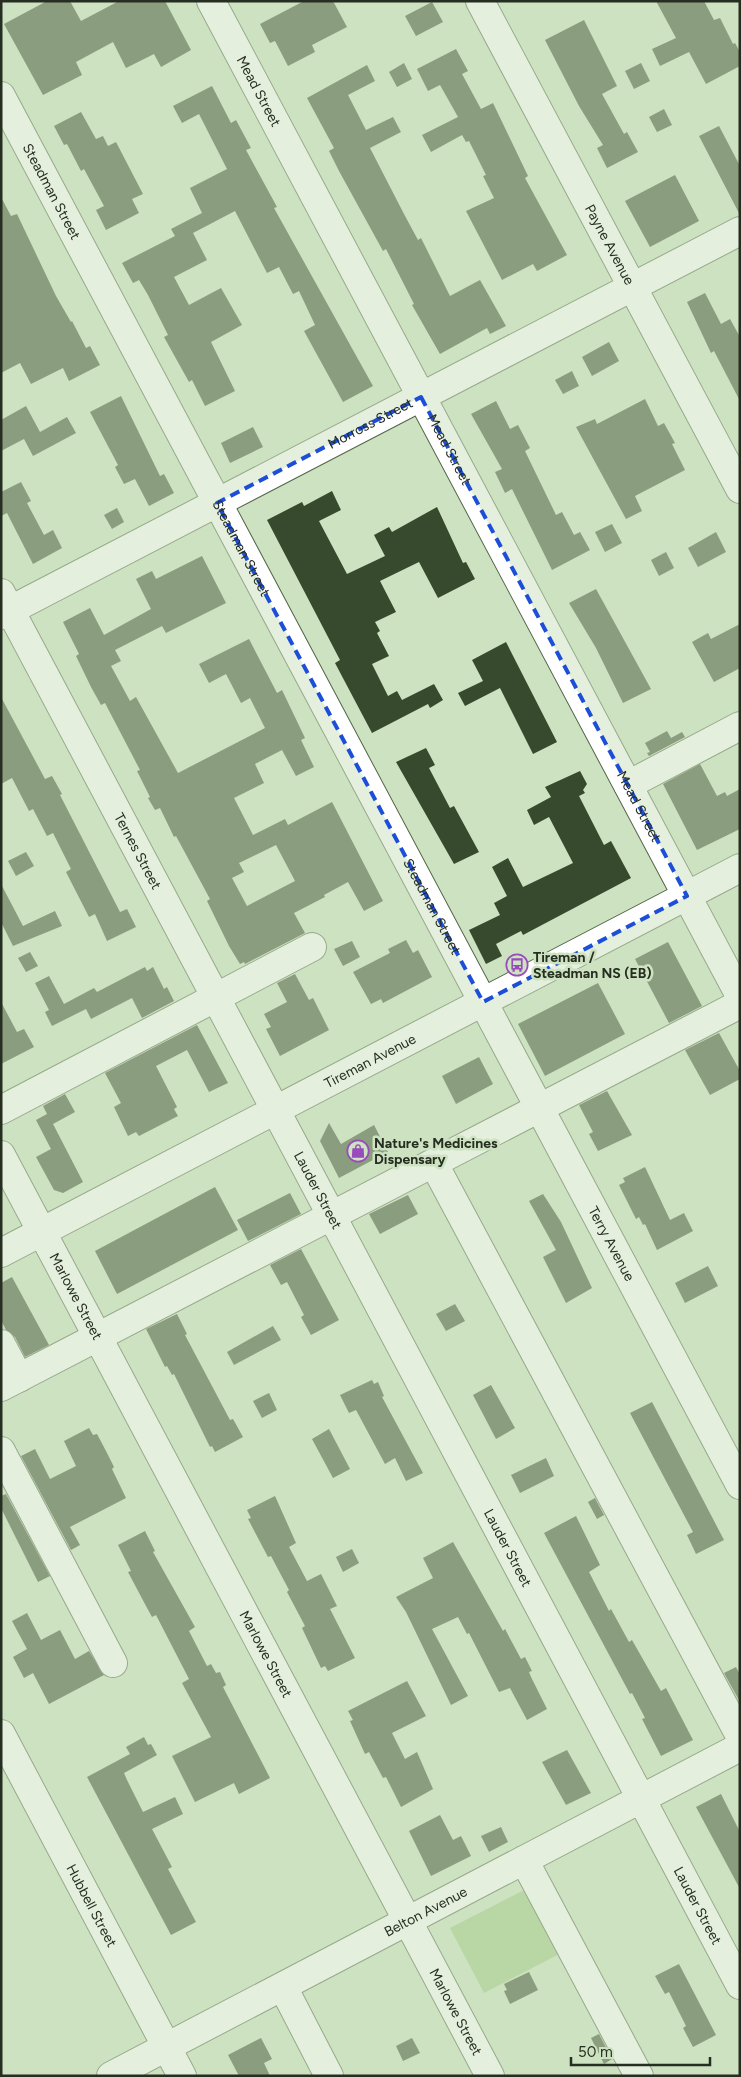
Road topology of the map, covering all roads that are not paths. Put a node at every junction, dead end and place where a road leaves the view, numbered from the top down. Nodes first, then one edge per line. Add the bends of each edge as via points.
1 (211, 1) edge
2 (480, 1) edge
3 (1, 96) edge
4 (740, 231) edge
5 (632, 287) junction
6 (421, 397) junction
7 (740, 489) edge
8 (218, 503) junction
9 (4, 606) edge
10 (740, 726) edge
11 (628, 785) junction
12 (740, 868) edge
13 (687, 896) junction
14 (312, 947) dead end
15 (740, 996) edge
16 (216, 998) junction
17 (483, 1002) junction
18 (740, 1004) edge
19 (540, 1108) junction
20 (1, 1110) edge
21 (276, 1110) junction
22 (1, 1154) edge
23 (434, 1164) junction
24 (332, 1216) junction
25 (42, 1231) junction
26 (1, 1253) edge
27 (98, 1337) junction
28 (1, 1344) edge
29 (10, 1383) edge
30 (1, 1451) edge
31 (740, 1485) edge
32 (113, 1663) dead end
33 (1, 1734) edge
34 (740, 1736) edge
35 (740, 1747) edge
36 (641, 1799) junction
37 (524, 1860) junction
38 (408, 1921) junction
39 (740, 1985) edge
40 (283, 1988) junction
41 (167, 2046) junction
42 (110, 2076) edge
43 (182, 2076) edge
44 (329, 2076) edge
45 (490, 2076) edge
46 (639, 2076) edge

1 - 6 street, Mead Street
2 - 5 street, Payne Avenue
3 - 8 street, Steadman Street
4 - 5 street, Morross Street
5 - 6 street, Morross Street
5 - 7 street, Payne Avenue
6 - 8 street, Morross Street
6 - 11 street, Mead Street
8 - 9 street, Morross Street
8 - 17 street, Steadman Street
9 - 16 street, Ternes Street
10 - 11 street
11 - 13 street, Mead Street
12 - 13 street, Tireman Avenue
13 - 15 street, Mead Street
13 - 17 street, Tireman Avenue
14 - 16 street
16 - 20 street
16 - 21 street, Ternes Street
17 - 19 street, Terry Avenue
17 - 21 street, Tireman Avenue
18 - 19 street
19 - 23 street
19 - 31 street, Terry Avenue
21 - 24 street, Lauder Street
21 - 25 street, Tireman Avenue
22 - 25 street, Marlowe Street
23 - 24 street
23 - 34 street
24 - 27 street
24 - 36 street, Lauder Street
25 - 26 street, Tireman Avenue
25 - 27 street, Marlowe Street
27 - 29 street
27 - 38 street, Marlowe Street
28 - 29 street
30 - 32 street
33 - 41 street, Hubbell Street
35 - 36 street, Belton Avenue
36 - 37 street, Belton Avenue
36 - 39 street, Lauder Street
37 - 38 street, Belton Avenue
37 - 46 street
38 - 40 street, Belton Avenue
38 - 45 street, Marlowe Street
40 - 41 street, Belton Avenue
40 - 44 street
41 - 42 street, Belton Avenue
41 - 43 street, Hubbell Street

